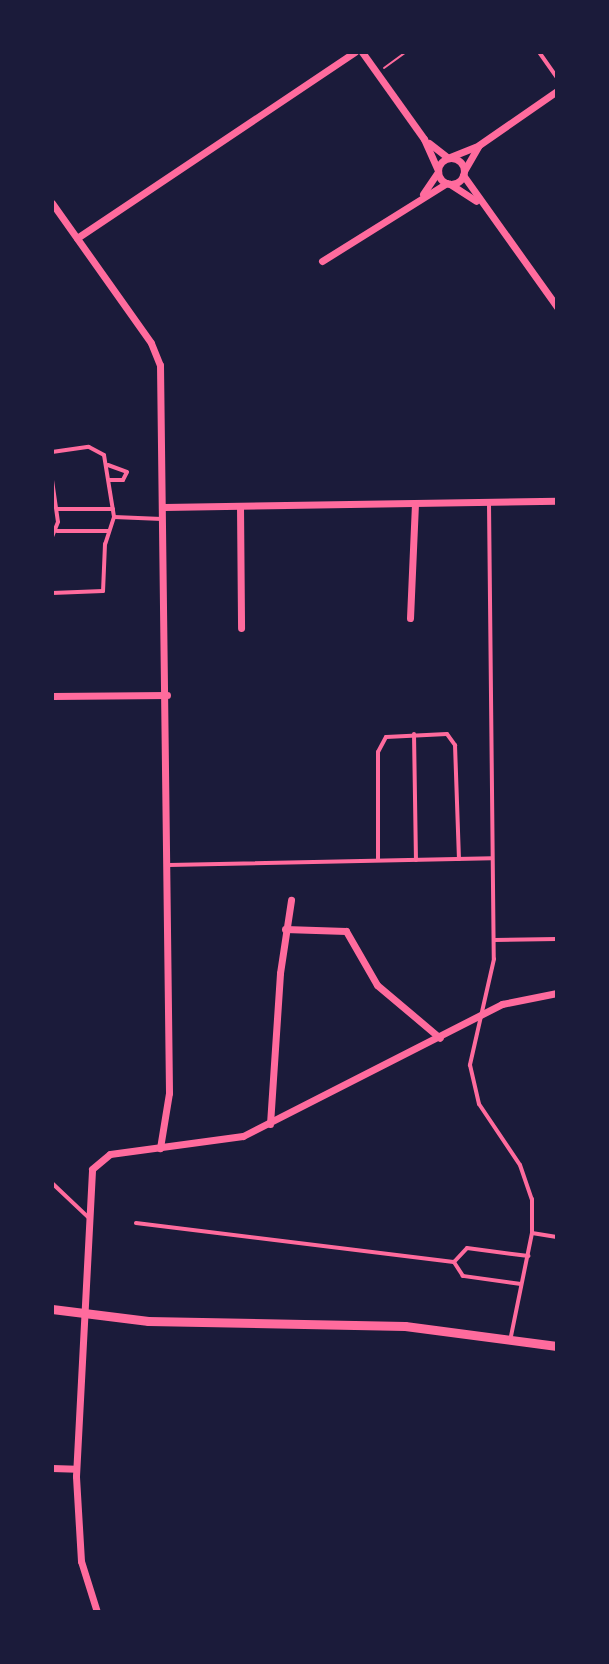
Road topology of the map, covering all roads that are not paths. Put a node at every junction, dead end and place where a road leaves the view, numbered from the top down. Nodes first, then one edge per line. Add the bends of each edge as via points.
1 (355, 52) edge
2 (362, 52) edge
3 (539, 52) edge
4 (557, 78) edge
5 (557, 91) edge
6 (424, 139) junction
7 (479, 145) junction
8 (449, 158) junction
9 (438, 171) junction
10 (464, 173) junction
11 (449, 183) junction
12 (415, 201) junction
13 (52, 203) edge
14 (480, 205) junction
15 (77, 238) junction
16 (322, 261) dead end
17 (557, 307) edge
18 (52, 452) edge
19 (108, 465) junction
20 (52, 480) edge
21 (109, 480) junction
22 (489, 501) junction
23 (557, 501) edge
24 (415, 503) junction
25 (240, 506) junction
26 (164, 507) junction
27 (57, 509) junction
28 (113, 509) junction
29 (114, 517) junction
30 (164, 519) junction
31 (57, 531) junction
32 (109, 531) junction
33 (52, 537) edge
34 (52, 593) edge
35 (410, 618) dead end
36 (241, 628) dead end
37 (167, 695) junction
38 (52, 696) edge
39 (414, 734) junction
40 (492, 858) junction
41 (459, 859) junction
42 (416, 860) junction
43 (378, 861) junction
44 (169, 865) junction
45 (291, 900) dead end
46 (285, 929) junction
47 (557, 939) edge
48 (494, 940) junction
49 (557, 993) edge
50 (481, 1016) junction
51 (440, 1038) junction
52 (270, 1124) junction
53 (160, 1148) junction
54 (52, 1183) edge
55 (88, 1217) junction
56 (136, 1223) dead end
57 (532, 1233) junction
58 (557, 1237) edge
59 (528, 1256) junction
60 (454, 1262) junction
61 (522, 1284) junction
62 (52, 1309) edge
63 (83, 1316) junction
64 (511, 1336) junction
65 (557, 1346) edge
66 (52, 1468) edge
67 (76, 1469) junction
68 (97, 1612) edge

1 - 15 street
2 - 6 street
3 - 4 lane
5 - 7 street
6 - 8 street
6 - 9 street
7 - 8 street
7 - 10 street
8 - 9 street
8 - 10 street via 460,162
9 - 11 street
9 - 12 street
10 - 11 street
10 - 14 street
11 - 12 street
11 - 14 street
12 - 16 street
13 - 15 street
14 - 17 street
15 - 26 street via 151,343 160,365
18 - 19 lane via 60,447 95,448
19 - 21 lane
19 - 21 lane via 127,472 123,480
20 - 27 lane
21 - 28 lane
22 - 23 street
22 - 24 street
22 - 40 lane
24 - 25 street
24 - 35 street
25 - 26 street
25 - 36 street
26 - 30 street
27 - 28 lane
27 - 31 lane
28 - 29 lane
29 - 30 lane
29 - 32 lane
30 - 37 street
31 - 32 lane
31 - 33 lane
32 - 34 lane via 103,591
37 - 38 street
37 - 44 street
39 - 41 lane via 447,734 455,745
39 - 42 lane
39 - 43 lane via 386,737 378,752
40 - 41 lane
40 - 48 lane
41 - 42 lane
42 - 43 lane
43 - 44 lane
44 - 53 street via 169,1093
45 - 46 street
46 - 51 street via 346,931 377,985
46 - 52 street
47 - 48 lane
48 - 50 lane via 492,978
49 - 50 street via 526,995
50 - 51 street
50 - 57 lane via 470,1052 471,1079 479,1104 526,1176
51 - 52 street
52 - 53 street via 229,1141
53 - 55 street via 110,1154 99,1161 89,1180
54 - 55 lane
55 - 63 street
56 - 60 lane
57 - 58 lane
57 - 59 lane
59 - 60 lane via 467,1248
59 - 61 lane
60 - 61 lane via 463,1276
61 - 64 lane
62 - 63 street
63 - 64 street via 405,1326
63 - 67 street
64 - 65 street
66 - 67 street
67 - 68 street via 81,1561

